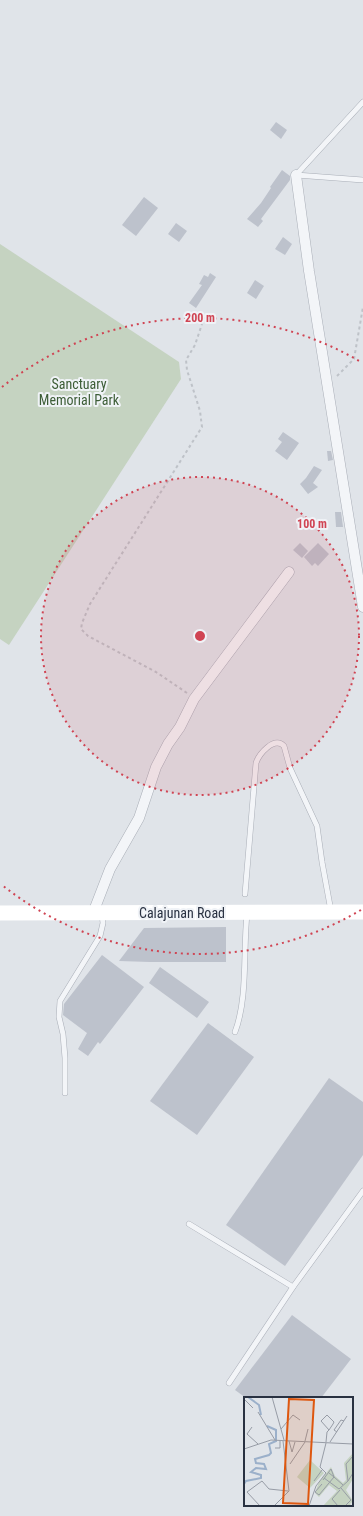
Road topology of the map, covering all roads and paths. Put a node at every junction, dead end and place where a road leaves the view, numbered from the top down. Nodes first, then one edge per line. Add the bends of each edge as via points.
1 (363, 102) edge
2 (296, 175) junction
3 (363, 180) edge
4 (363, 307) edge
5 (202, 324) dead end
6 (327, 386) junction
7 (289, 572) dead end
8 (363, 607) edge
9 (194, 699) junction
10 (244, 894) dead end
11 (331, 912) junction
12 (363, 912) edge
13 (0, 913) edge
14 (97, 913) junction
15 (247, 913) junction
16 (235, 1032) dead end
17 (64, 1094) dead end
18 (363, 1191) edge
19 (189, 1224) dead end
20 (293, 1287) junction
21 (229, 1383) dead end

1 - 2 lane
2 - 3 lane
2 - 6 street
4 - 6 path via 354,359
5 - 9 path via 186,360 202,427 90,604 81,629 88,636 156,672
6 - 8 street
7 - 9 street
9 - 14 street via 156,767 139,818 110,869
10 - 11 lane via 257,758 274,743 279,743 284,746 290,768 318,826
11 - 12 main road, Calajunan Road
11 - 15 main road, Calajunan Road
13 - 14 main road, Calajunan Road
14 - 15 main road, Calajunan Road
14 - 17 lane via 103,923 100,936 60,1001 65,1058
15 - 16 lane via 240,1017
18 - 20 lane
19 - 20 lane
20 - 21 lane

